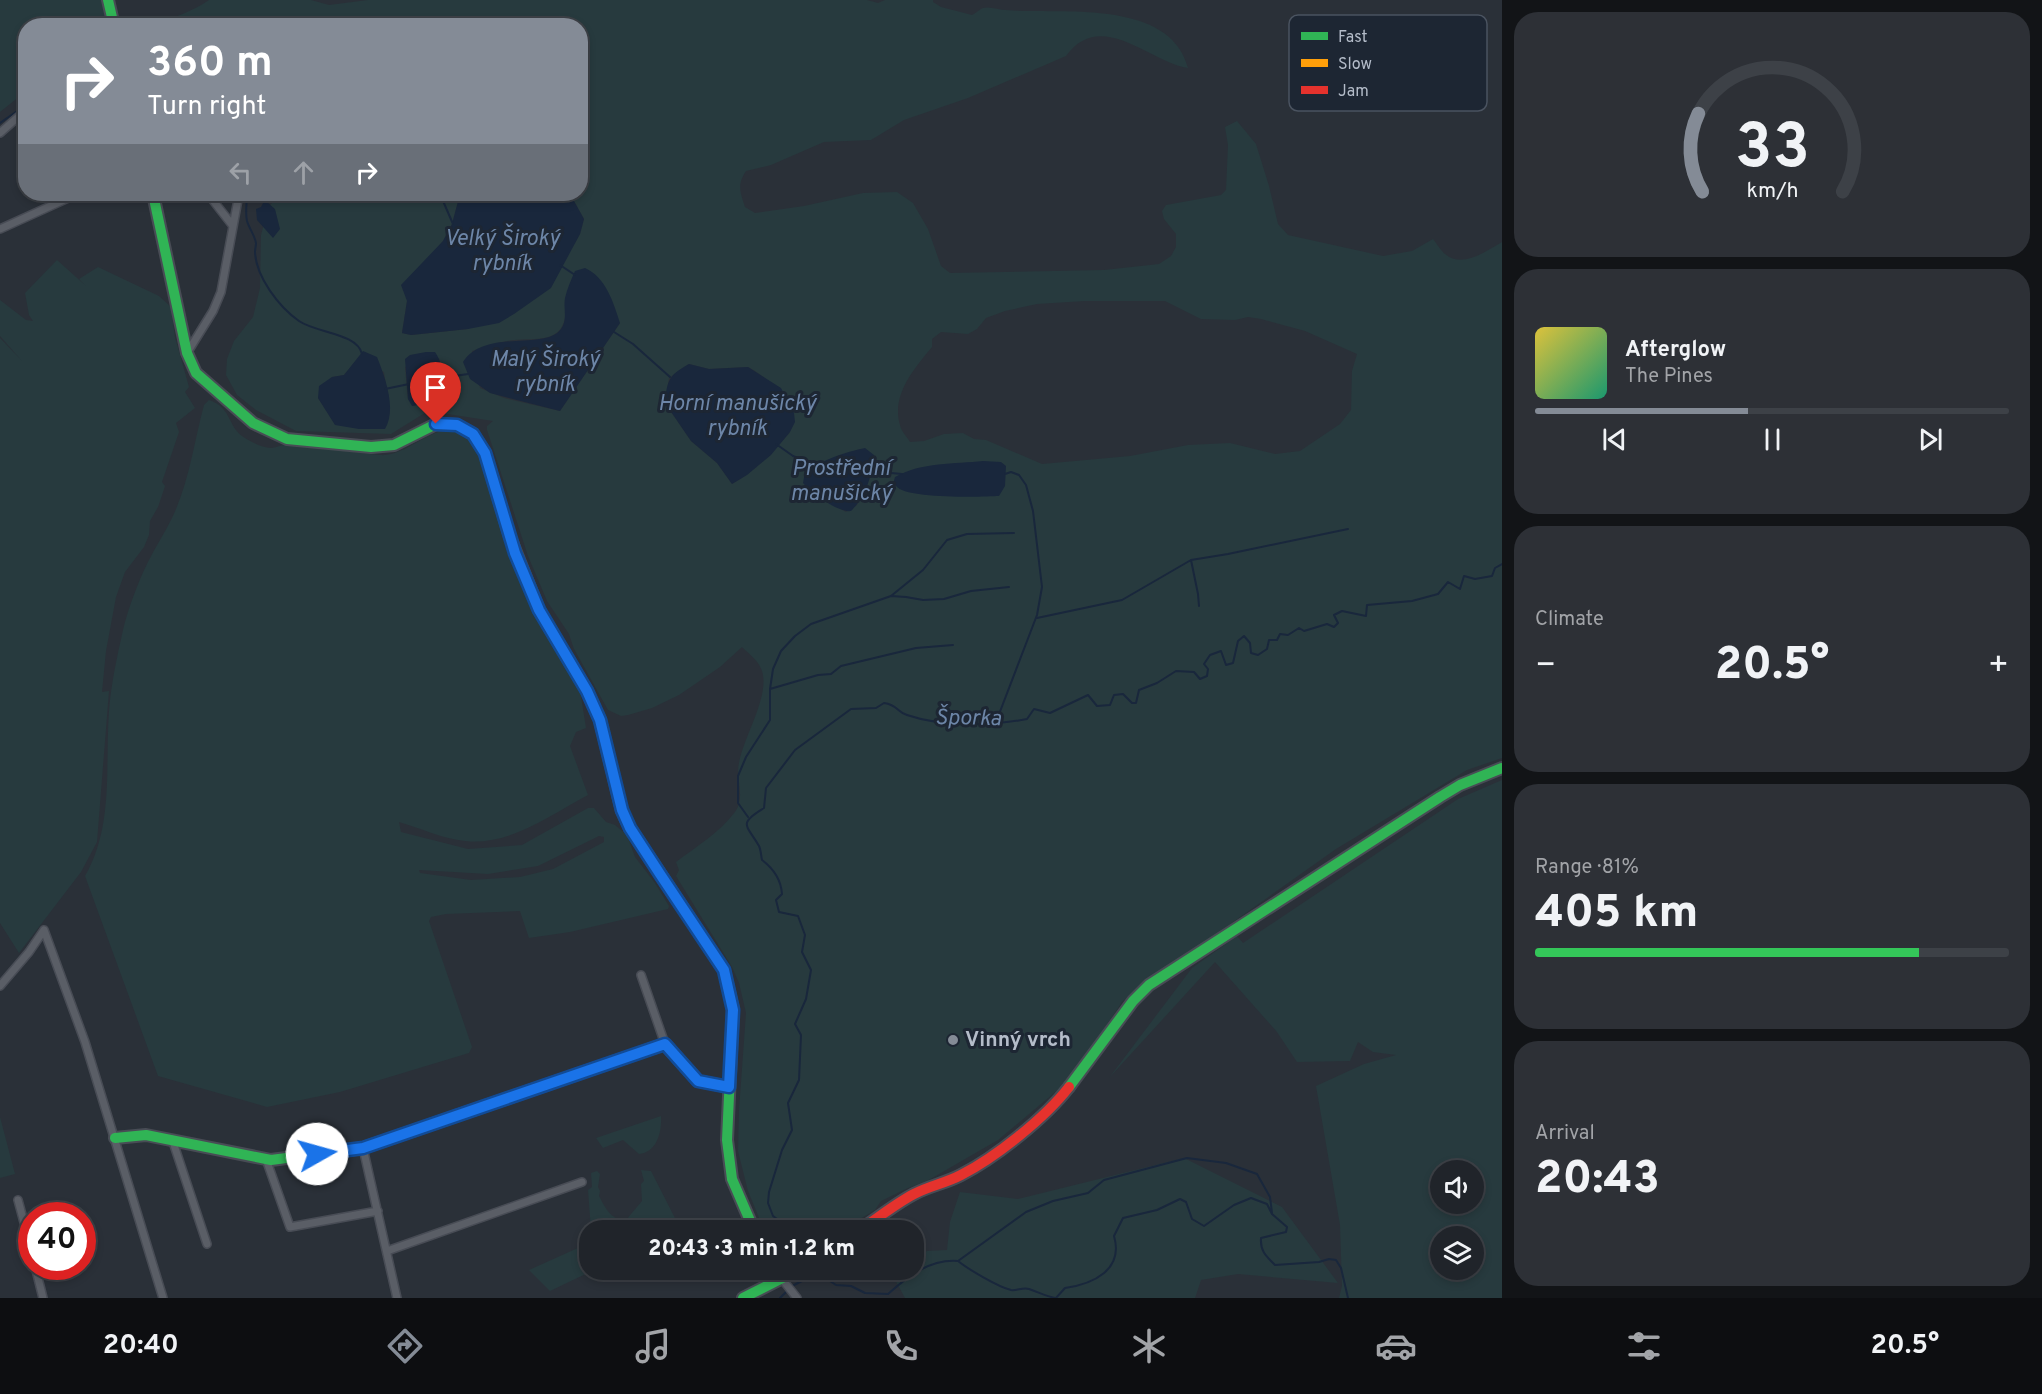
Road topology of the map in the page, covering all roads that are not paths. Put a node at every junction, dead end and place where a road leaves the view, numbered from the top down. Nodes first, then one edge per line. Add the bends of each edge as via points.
1 (108, 0) edge
2 (112, 18) edge
3 (18, 119) edge
4 (0, 133) edge
5 (62, 201) edge
6 (154, 201) edge
7 (213, 201) edge
8 (237, 201) edge
9 (233, 226) junction
10 (0, 229) edge
11 (187, 353) junction
12 (1502, 768) edge
13 (641, 975) dead end
14 (0, 986) edge
15 (665, 1044) junction
16 (729, 1087) junction
17 (115, 1138) junction
18 (172, 1139) junction
19 (363, 1148) junction
20 (266, 1159) junction
21 (582, 1182) dead end
22 (378, 1211) junction
23 (750, 1220) edge
24 (875, 1220) edge
25 (207, 1244) dead end
26 (387, 1251) junction
27 (38, 1280) edge
28 (789, 1288) edge
29 (43, 1298) edge
30 (163, 1298) edge
31 (398, 1298) edge
32 (742, 1298) edge

1 - 2 street
3 - 4 street
5 - 10 street
6 - 11 street
7 - 9 street
8 - 9 street
9 - 11 street via 221,292
11 - 16 street via 196,373 244,416 287,439 371,447 394,445 436,424 457,425 473,434 485,453 515,553 539,610 600,720 630,828 724,970 733,1010
12 - 24 street via 1440,797 1149,985 1127,1008 1060,1098 1021,1132 961,1175 914,1194
13 - 15 street
14 - 17 street via 44,930
15 - 16 street via 698,1081
15 - 19 street
16 - 23 street via 727,1140 732,1179
17 - 18 street via 146,1135
17 - 30 street
18 - 20 street
18 - 25 street
19 - 20 street
19 - 22 street
20 - 22 street via 290,1227
21 - 26 street
22 - 26 street
26 - 31 street
27 - 29 street
28 - 32 street

